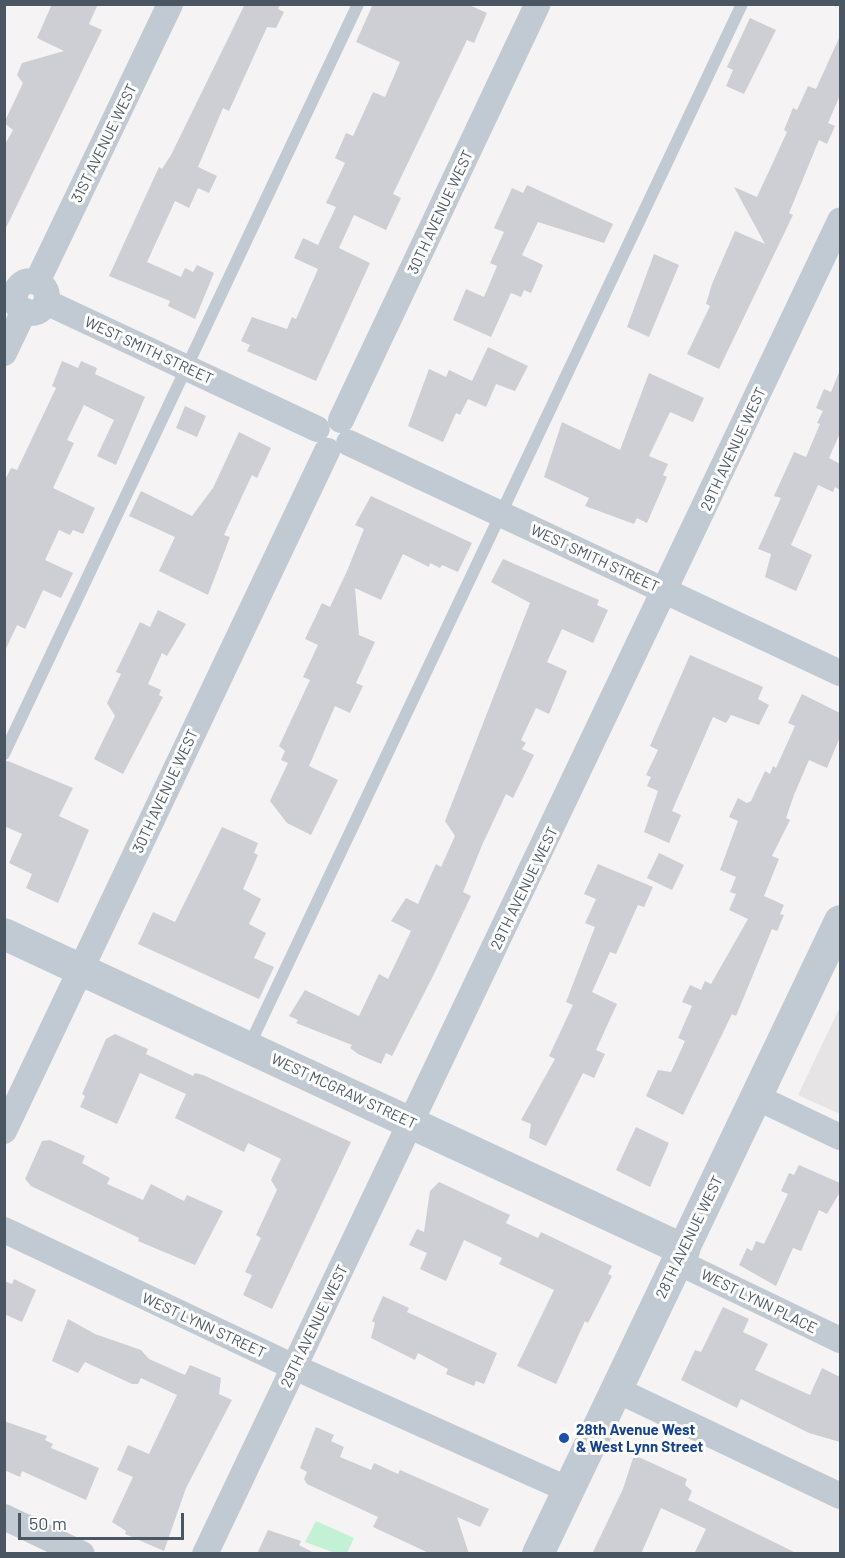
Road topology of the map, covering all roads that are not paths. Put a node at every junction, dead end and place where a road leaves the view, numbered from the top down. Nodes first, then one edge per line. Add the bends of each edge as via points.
1 (170, 4) edge
2 (358, 4) edge
3 (538, 4) edge
4 (742, 4) edge
5 (840, 221) edge
6 (26, 293) edge
7 (4, 353) edge
8 (187, 368) junction
9 (334, 436) junction
10 (501, 514) junction
11 (666, 591) junction
12 (840, 673) edge
13 (4, 754) edge
14 (840, 921) edge
15 (4, 934) edge
16 (80, 968) junction
17 (249, 1046) junction
18 (756, 1097) junction
19 (411, 1123) junction
20 (4, 1131) edge
21 (840, 1137) edge
22 (4, 1230) edge
23 (681, 1256) junction
24 (840, 1340) edge
25 (294, 1367) junction
26 (616, 1390) junction
27 (569, 1490) junction
28 (840, 1496) edge
29 (4, 1517) edge
30 (82, 1554) edge
31 (205, 1554) edge
32 (538, 1554) edge

1 - 6 street, 31ST AVENUE WEST
2 - 8 lane
3 - 9 street, 30TH AVENUE WEST
4 - 10 lane
5 - 11 street, 29TH AVENUE WEST
6 - 7 street, 31ST AVENUE WEST
6 - 8 street, WEST SMITH STREET
8 - 9 street, WEST SMITH STREET
8 - 13 lane
9 - 10 street, WEST SMITH STREET
9 - 16 street, 30TH AVENUE WEST
10 - 11 street, WEST SMITH STREET
10 - 17 lane
11 - 12 street, WEST SMITH STREET
11 - 19 street, 29TH AVENUE WEST
14 - 18 street, 28TH AVENUE WEST
15 - 16 street, WEST MCGRAW STREET
16 - 17 street, WEST MCGRAW STREET
16 - 20 street, 30TH AVENUE WEST
17 - 19 street, WEST MCGRAW STREET
18 - 21 street
18 - 23 street, 28TH AVENUE WEST
19 - 23 street, WEST MCGRAW STREET
19 - 25 street, 29TH AVENUE WEST
22 - 25 street, WEST LYNN STREET
23 - 24 street, WEST LYNN PLACE
23 - 26 street, 28TH AVENUE WEST
25 - 27 street, WEST LYNN STREET
25 - 31 street, 29TH AVENUE WEST
26 - 27 street, 28TH AVENUE WEST
26 - 28 street
27 - 32 street, 28TH AVENUE WEST
29 - 30 street

